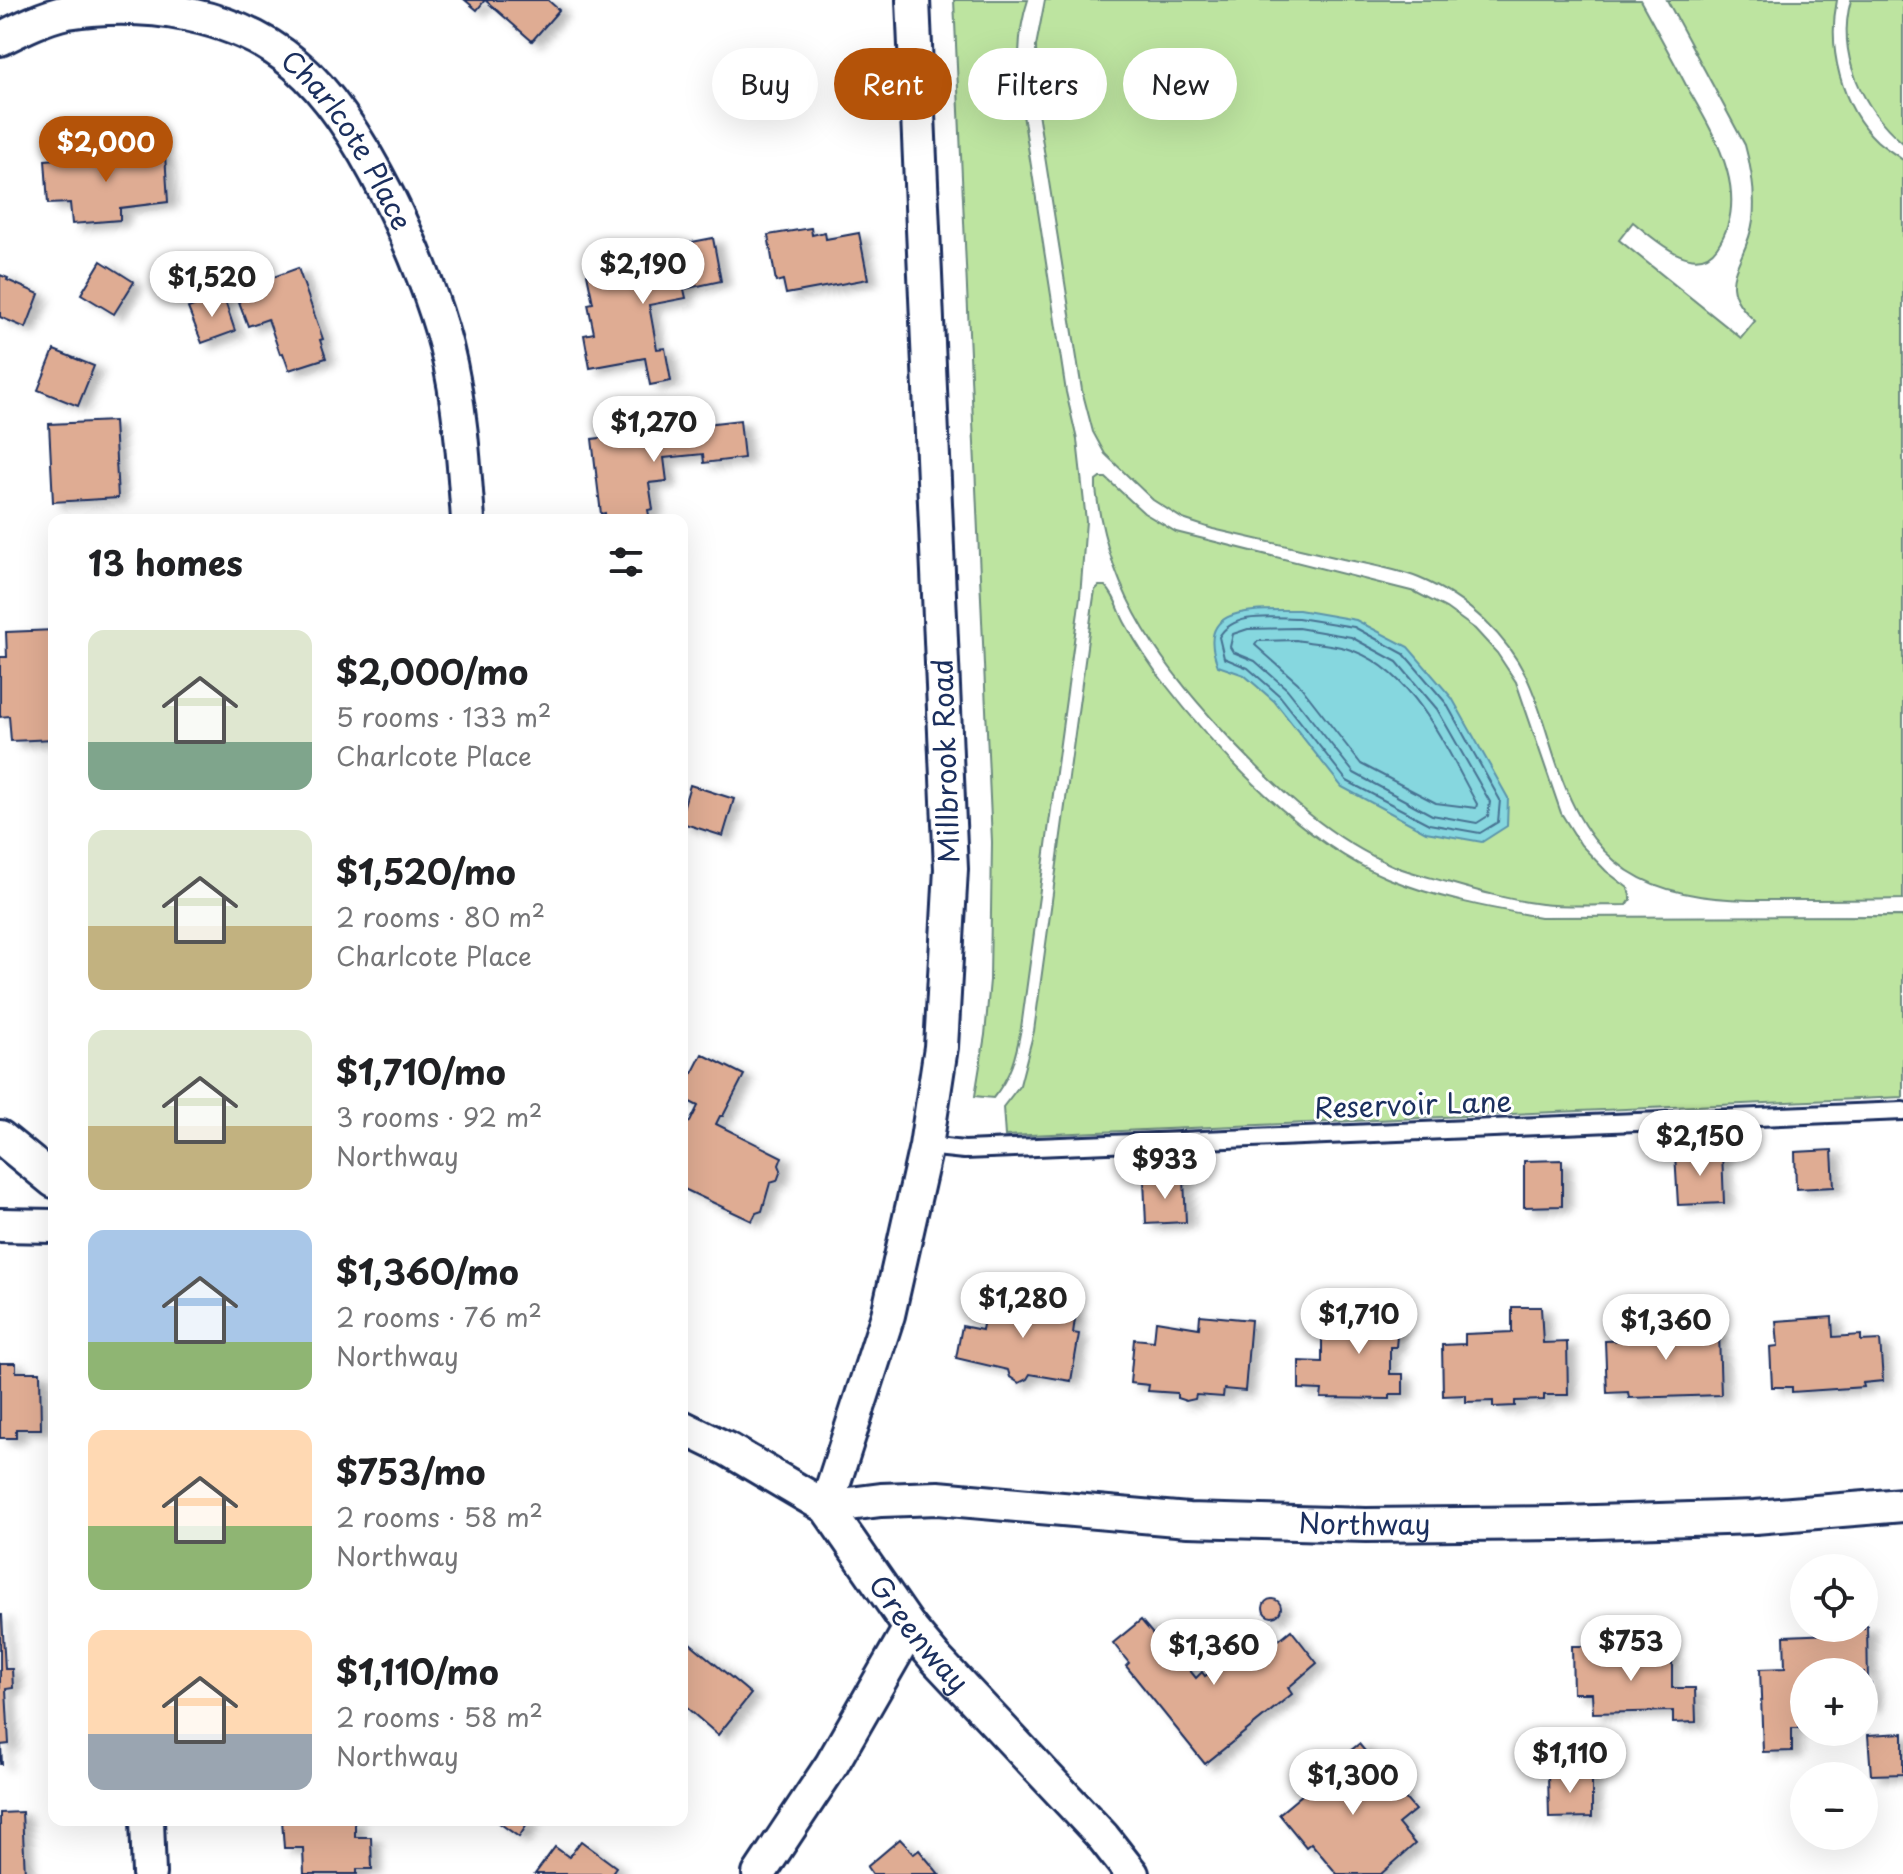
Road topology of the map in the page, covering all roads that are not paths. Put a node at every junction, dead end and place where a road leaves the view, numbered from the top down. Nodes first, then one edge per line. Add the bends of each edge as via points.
1 (913, 0) edge
2 (0, 39) edge
3 (468, 514) edge
4 (1903, 1111) edge
5 (0, 1137) edge
6 (926, 1146) junction
7 (48, 1176) edge
8 (0, 1225) edge
9 (48, 1226) edge
10 (688, 1430) edge
11 (1903, 1505) edge
12 (826, 1507) junction
13 (910, 1628) junction
14 (147, 1826) edge
15 (149, 1874) edge
16 (759, 1874) edge
17 (1132, 1874) edge

1 - 6 street, Millbrook Road via 951,869 941,1047
2 - 3 street, Charlcote Place via 65,12 134,6 171,10 239,29 298,66 345,121 370,163 430,297 446,345
4 - 6 lane, Reservoir Lane via 964,1150
5 - 7 street
6 - 12 street, Millbrook Road via 888,1315
8 - 9 street
10 - 12 street, Greenway
11 - 12 street, Northway via 1739,1517 1382,1525 1188,1520 938,1498
12 - 13 street, Greenway
13 - 16 street via 832,1764
13 - 17 street, Greenway
14 - 15 street

